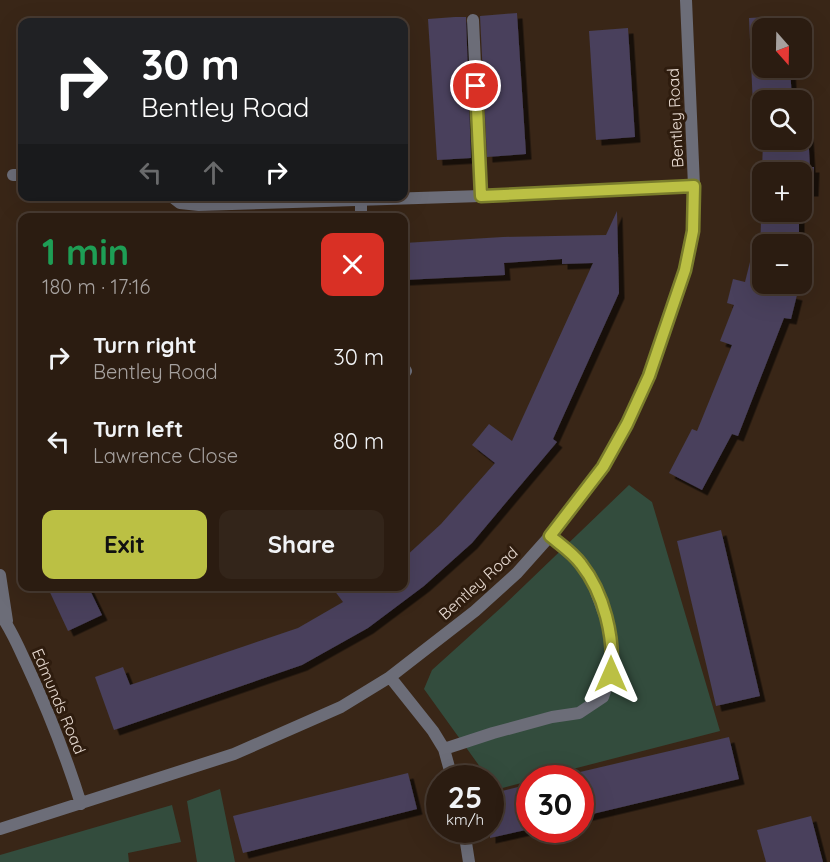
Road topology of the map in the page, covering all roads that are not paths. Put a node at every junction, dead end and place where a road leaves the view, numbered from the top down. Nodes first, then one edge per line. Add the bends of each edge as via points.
1 (686, 0) edge
2 (473, 20) dead end
3 (694, 186) junction
4 (481, 196) junction
5 (408, 198) edge
6 (177, 201) edge
7 (261, 201) edge
8 (550, 536) junction
9 (0, 574) edge
10 (0, 614) edge
11 (8, 625) junction
12 (390, 676) junction
13 (444, 749) junction
14 (448, 765) edge
15 (81, 804) junction
16 (0, 829) edge
17 (466, 843) edge
18 (469, 862) edge

1 - 3 street, Bentley Road
2 - 4 street
3 - 4 street
3 - 8 street, Bentley Road via 693,231 685,270 649,376 603,467
4 - 5 street
6 - 7 street via 199,205
8 - 12 street, Bentley Road via 475,611
8 - 13 street via 573,555 591,578 607,622 613,654 603,698 579,713 552,717
9 - 11 street
10 - 11 street, Edmunds Road
11 - 15 street, Edmunds Road via 65,756
12 - 13 street
12 - 15 street, Bentley Road via 341,707 234,754
13 - 14 street
15 - 16 street, Bentley Road
17 - 18 street

